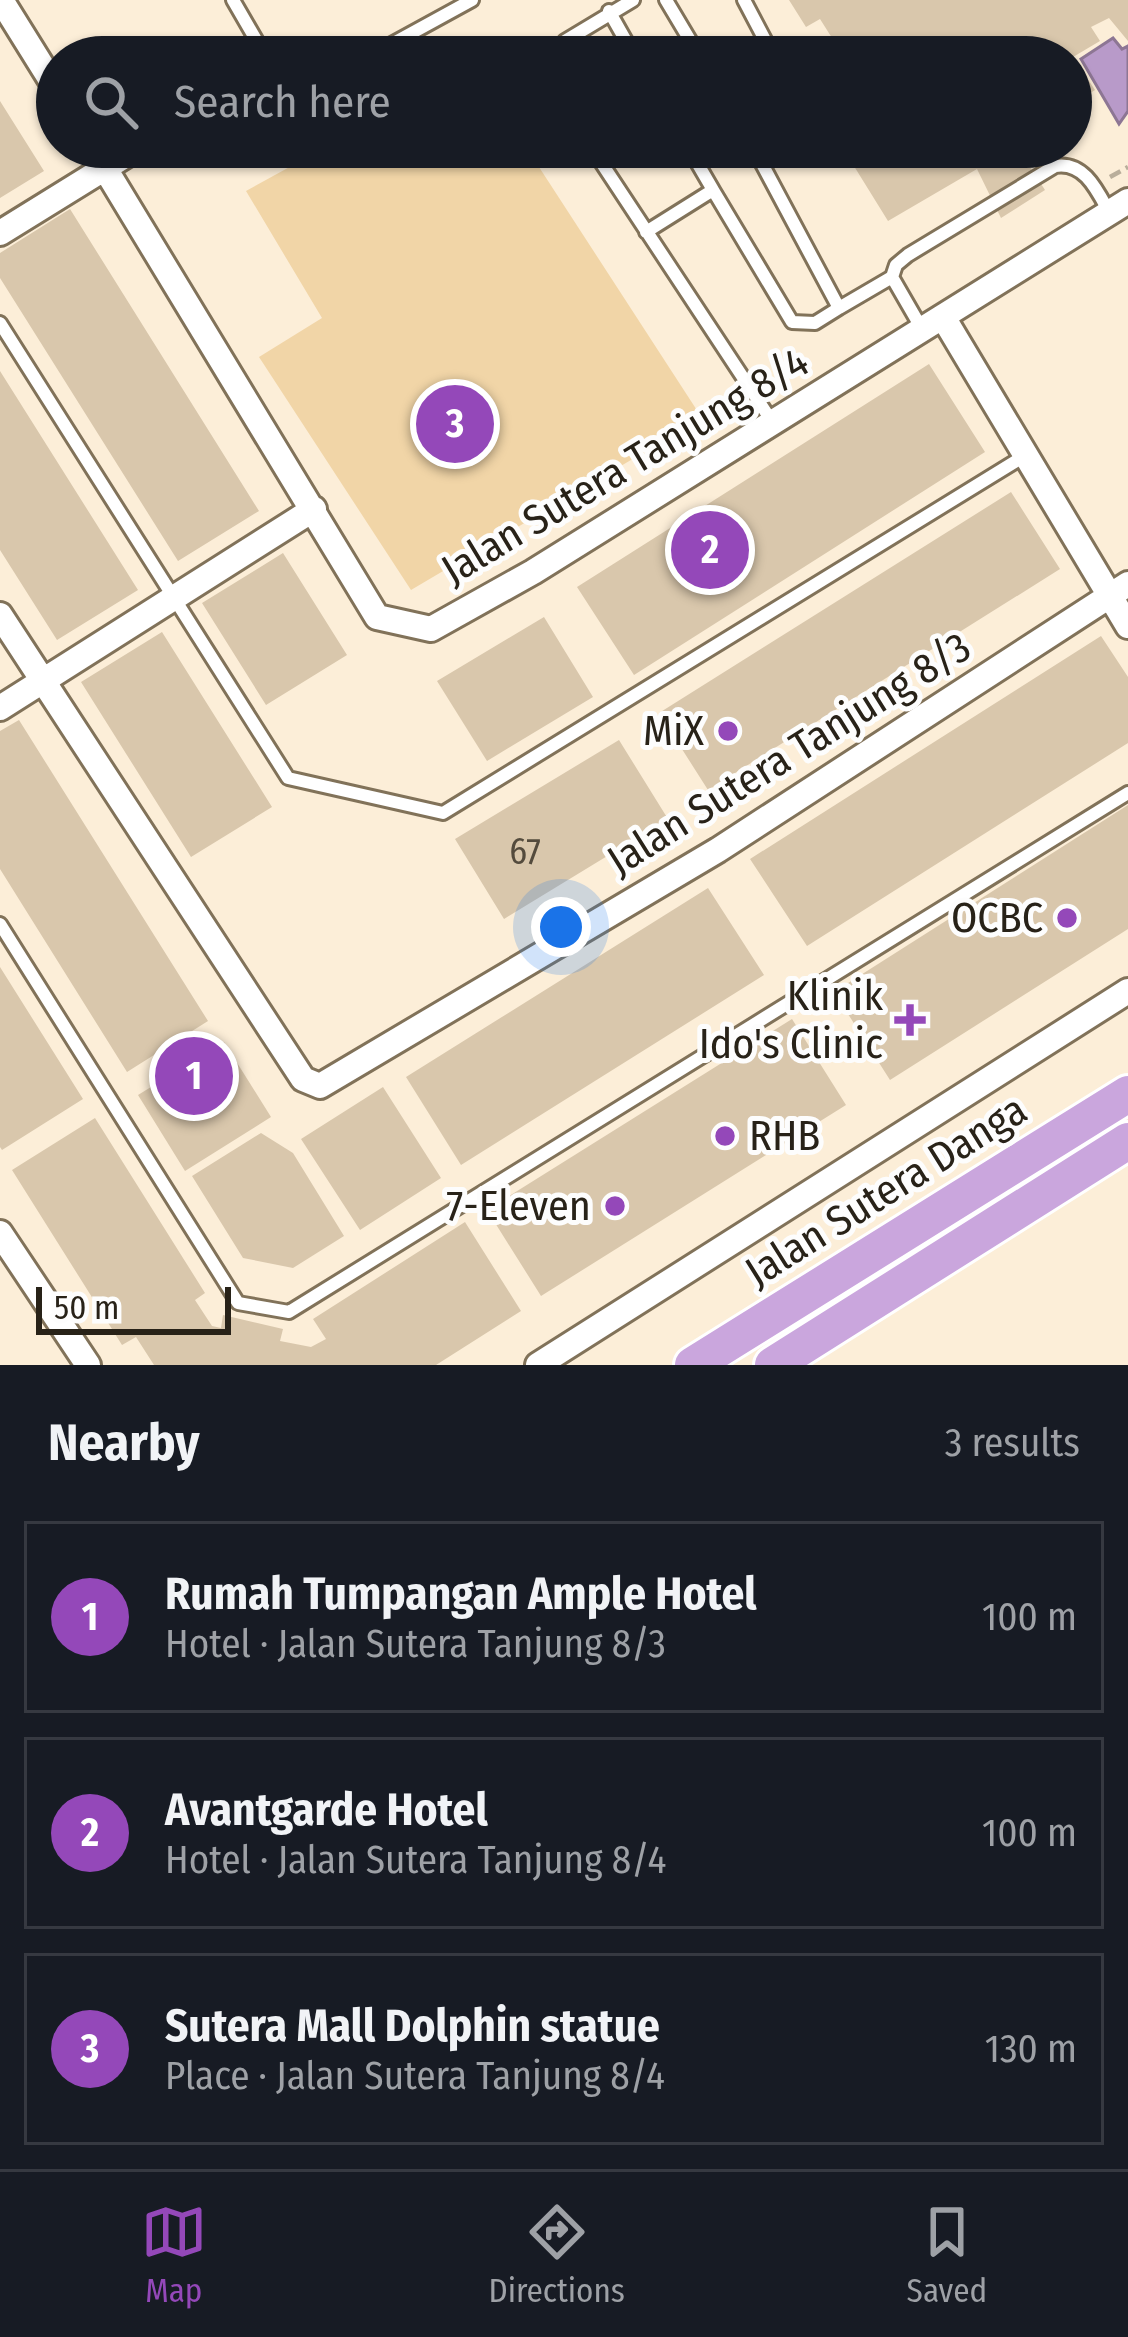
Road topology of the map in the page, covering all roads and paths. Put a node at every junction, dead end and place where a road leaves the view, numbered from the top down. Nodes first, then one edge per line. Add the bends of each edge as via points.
1 (2, 0) edge
2 (232, 0) edge
3 (472, 0) edge
4 (632, 0) edge
5 (666, 0) edge
6 (744, 0) edge
7 (609, 11) junction
8 (253, 36) edge
9 (406, 36) edge
10 (571, 36) edge
11 (623, 36) edge
12 (687, 36) edge
13 (763, 36) edge
14 (36, 56) edge
15 (86, 168) edge
16 (105, 168) edge
17 (605, 168) edge
18 (700, 168) edge
19 (764, 168) edge
20 (1052, 168) edge
21 (1075, 168) edge
22 (713, 190) junction
23 (1119, 206) edge
24 (646, 232) junction
25 (0, 233) edge
26 (892, 277) junction
27 (839, 308) junction
28 (0, 323) edge
29 (933, 323) junction
30 (772, 422) junction
31 (1026, 455) junction
32 (314, 509) junction
33 (1118, 590) edge
34 (174, 600) junction
35 (0, 615) edge
36 (1128, 626) edge
37 (43, 680) junction
38 (0, 708) edge
39 (1128, 793) edge
40 (0, 924) edge
41 (1128, 991) edge
42 (1128, 1094) edge
43 (1128, 1141) edge
44 (0, 1233) edge
45 (88, 1365) edge
46 (538, 1365) edge
47 (692, 1365) edge
48 (773, 1365) edge

1 - 14 street
2 - 8 lane
3 - 9 lane
4 - 7 lane
5 - 12 lane
6 - 13 lane
7 - 10 lane
7 - 11 lane
15 - 25 street
16 - 32 street, Jalan Sutera Tanjung 8/4
17 - 24 lane
18 - 22 lane
19 - 27 lane
20 - 26 lane via 908,255
21 - 23 lane
22 - 24 lane
22 - 27 lane via 792,322 815,323
23 - 29 street, Jalan Sutera Tanjung 8/4
24 - 30 lane
26 - 27 lane
26 - 29 lane
28 - 34 lane
29 - 30 street, Jalan Sutera Tanjung 8/4
29 - 31 street
30 - 32 street, Jalan Sutera Tanjung 8/4 via 431,629 376,617
31 - 33 street
31 - 34 lane via 443,813 288,778
32 - 34 street
33 - 36 street
33 - 37 street, Jalan Sutera Tanjung 8/3 via 718,850 320,1086 303,1078
34 - 37 street
35 - 37 street, Jalan Sutera Tanjung 8/3
37 - 38 street
39 - 40 lane via 289,1312 238,1303 230,1293
41 - 46 street
42 - 47 main road, Jalan Sutera Danga
43 - 48 main road, Jalan Sutera Danga
44 - 45 street

